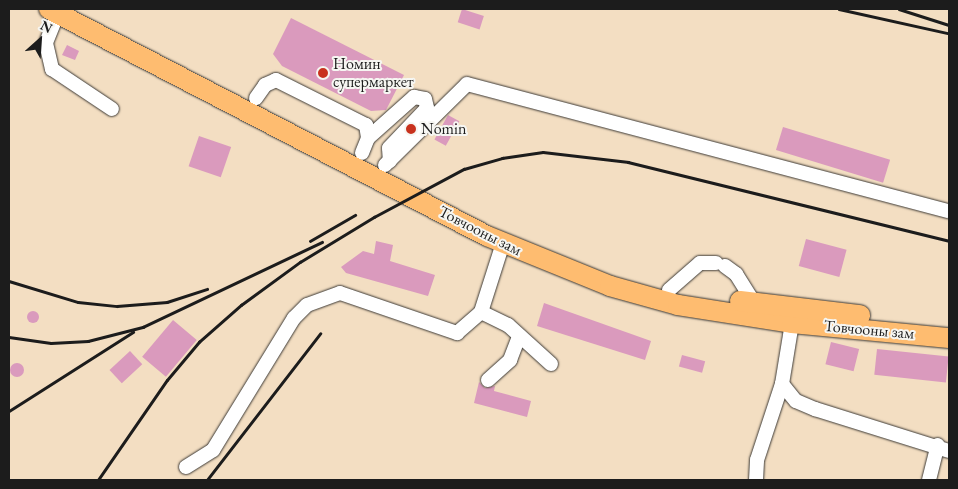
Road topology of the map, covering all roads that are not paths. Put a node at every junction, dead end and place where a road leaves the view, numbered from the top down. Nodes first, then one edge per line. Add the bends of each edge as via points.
1 (77, 9) edge
2 (54, 11) edge
3 (256, 98) junction
4 (112, 109) dead end
5 (365, 146) junction
6 (388, 163) junction
7 (949, 211) edge
8 (502, 243) junction
9 (669, 290) junction
10 (754, 303) junction
11 (481, 312) junction
12 (792, 323) junction
13 (949, 324) edge
14 (520, 336) junction
15 (949, 338) edge
16 (551, 364) dead end
17 (488, 380) dead end
18 (782, 384) junction
19 (944, 448) edge
20 (186, 467) dead end
21 (756, 480) edge
22 (929, 480) edge

1 - 3 highway, Товчооны зам
2 - 4 lane via 46,43 52,69
2 - 8 highway, Товчооны зам
3 - 5 highway, Товчооны зам
3 - 5 lane via 265,85 276,80 366,125
5 - 6 highway, Товчооны зам
5 - 6 lane via 414,96 425,99 427,108 390,148
6 - 7 lane via 467,84
6 - 9 highway, Товчооны зам via 544,249
8 - 11 lane
8 - 12 highway, Товчооны зам via 610,286 678,305
9 - 10 highway, Товчооны зам
9 - 10 lane via 700,263 720,265 736,274
10 - 13 highway, Товчооны зам
11 - 14 lane
11 - 20 lane via 457,333 359,297 329,294 316,299 294,318 213,450
12 - 15 highway, Товчооны зам
12 - 18 lane
14 - 16 lane
14 - 17 lane via 510,360
18 - 19 lane via 796,401 815,409
18 - 21 lane via 757,460
19 - 22 lane

